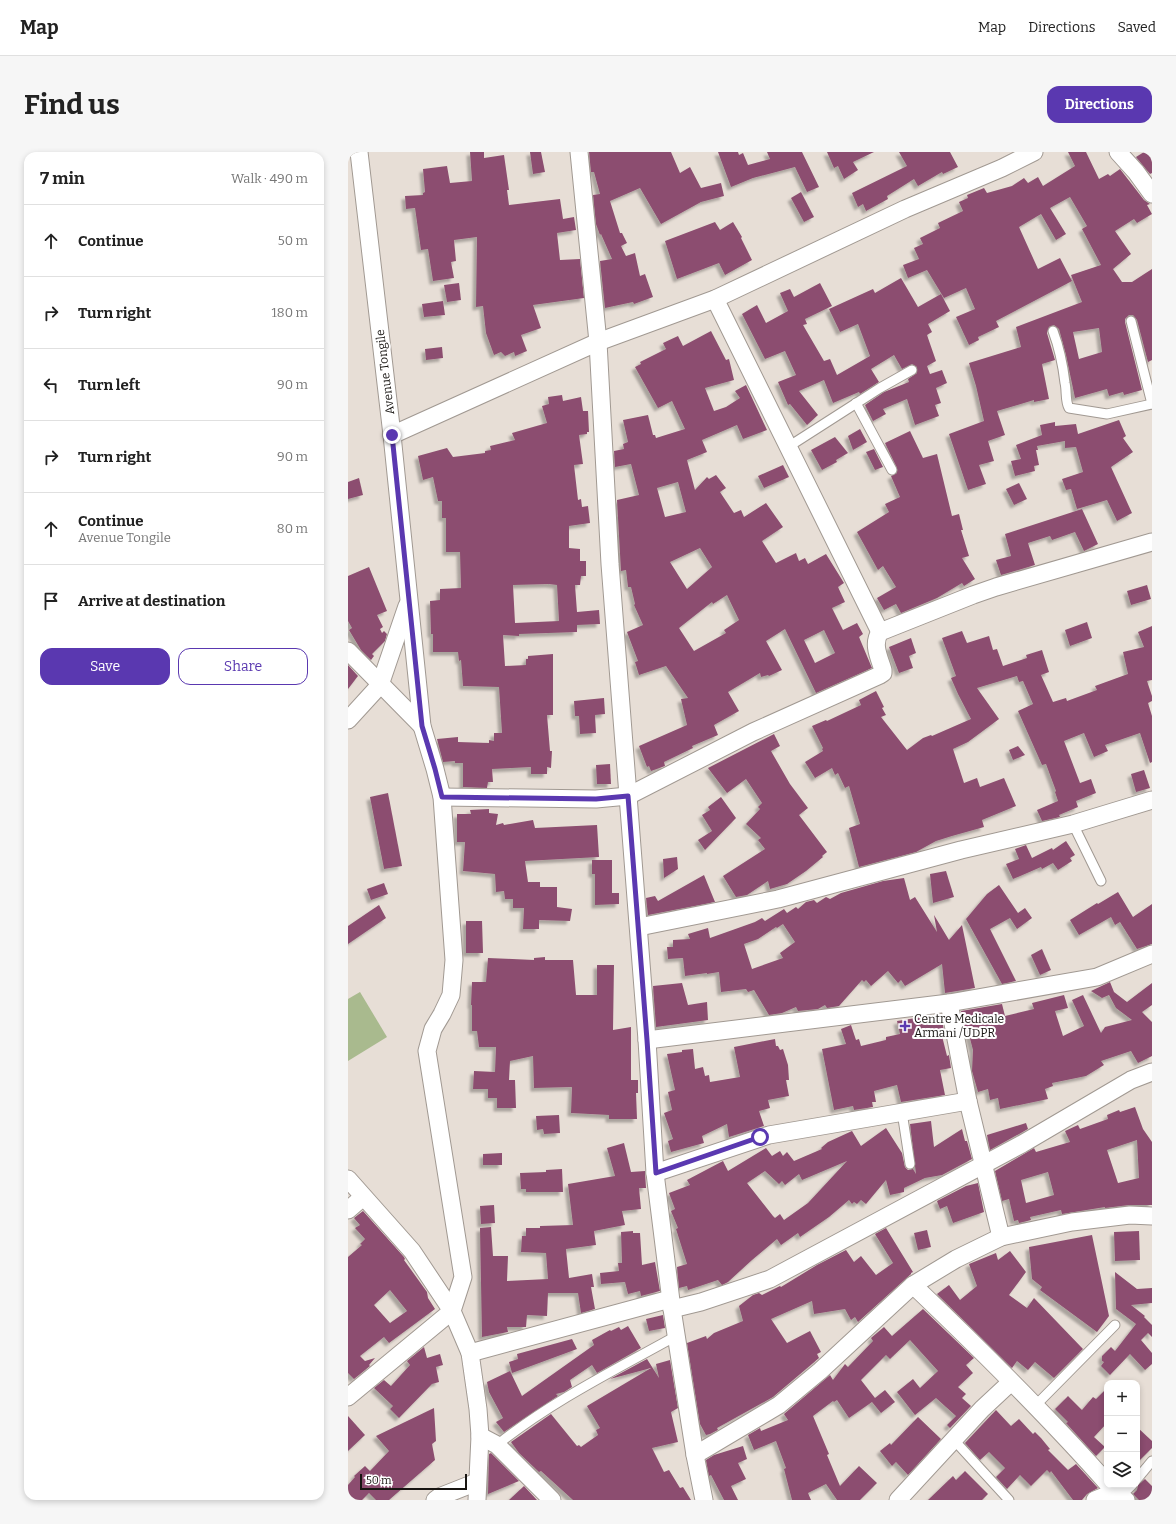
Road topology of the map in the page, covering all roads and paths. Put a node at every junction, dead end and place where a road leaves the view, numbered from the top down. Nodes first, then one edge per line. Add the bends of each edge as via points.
1 (359, 152) edge
2 (579, 152) edge
3 (1034, 152) edge
4 (1118, 152) edge
5 (1152, 194) edge
6 (715, 299) junction
7 (1131, 321) dead end
8 (1053, 331) dead end
9 (598, 342) junction
10 (912, 370) dead end
11 (856, 403) junction
12 (1152, 404) edge
13 (392, 435) junction
14 (788, 447) junction
15 (892, 470) dead end
16 (1152, 542) edge
17 (409, 602) junction
18 (880, 632) junction
19 (348, 651) edge
20 (380, 684) junction
21 (348, 720) edge
22 (422, 726) junction
23 (628, 796) junction
24 (442, 797) junction
25 (1152, 800) edge
26 (1073, 824) junction
27 (1101, 880) dead end
28 (639, 927) junction
29 (1152, 954) edge
30 (948, 1003) junction
31 (647, 1040) junction
32 (1152, 1072) edge
33 (968, 1101) junction
34 (902, 1112) junction
35 (910, 1164) dead end
36 (983, 1166) junction
37 (656, 1173) junction
38 (348, 1179) edge
39 (364, 1197) junction
40 (348, 1210) edge
41 (1152, 1216) edge
42 (1001, 1237) junction
43 (913, 1285) junction
44 (671, 1304) junction
45 (452, 1311) junction
46 (1116, 1325) dead end
47 (676, 1336) junction
48 (470, 1353) junction
49 (1011, 1382) junction
50 (348, 1397) edge
51 (1035, 1406) junction
52 (480, 1436) junction
53 (954, 1440) junction
54 (497, 1445) junction
55 (694, 1455) junction
56 (1152, 1461) edge
57 (1140, 1475) edge
58 (477, 1482) junction
59 (1129, 1488) edge
60 (1114, 1490) edge
61 (435, 1500) edge
62 (477, 1500) edge
63 (552, 1500) edge
64 (704, 1500) edge
65 (898, 1500) edge
66 (1009, 1500) edge
67 (1095, 1500) edge

1 - 13 street, Avenue Tongile
2 - 9 street
3 - 6 street via 905,209
4 - 5 street
6 - 9 street
6 - 14 street
7 - 12 lane
8 - 12 lane via 1069,408 1107,414
9 - 13 street
9 - 23 street via 610,564
10 - 11 lane
11 - 14 lane
11 - 15 lane
13 - 17 street, Avenue Tongile
14 - 18 street
16 - 18 street via 996,587
17 - 20 street, Avenue Tongile
17 - 22 street
18 - 23 street via 875,645 883,670 880,675 753,732
19 - 20 street
20 - 21 street, Avenue Tongile
20 - 22 street
22 - 24 street
23 - 24 street via 596,799
23 - 28 street
24 - 45 street via 454,960 450,995 433,1029 427,1051 463,1277
25 - 26 street
26 - 27 lane
26 - 28 street via 960,850 778,900
28 - 31 street
29 - 30 street via 1097,977
30 - 31 street
30 - 33 street
31 - 37 street
32 - 36 street via 1131,1080
33 - 34 street
33 - 36 street
34 - 35 lane
34 - 37 street via 769,1134
36 - 42 street
36 - 44 street via 770,1279 701,1302
37 - 44 street
38 - 39 street
39 - 40 street
39 - 45 street via 412,1251
41 - 42 street via 1130,1215 1080,1221
42 - 43 street via 956,1259
43 - 49 street
43 - 55 street via 820,1371 779,1405
44 - 47 street
44 - 48 street
45 - 48 street
45 - 50 street
46 - 51 lane
47 - 54 lane via 550,1407
47 - 55 street
48 - 52 street
49 - 51 street
49 - 53 street
51 - 60 street
52 - 54 street
52 - 58 street
53 - 65 street
53 - 66 lane
54 - 63 street
55 - 64 street
56 - 57 lane
58 - 61 street
58 - 62 street
59 - 60 lane
60 - 67 street

